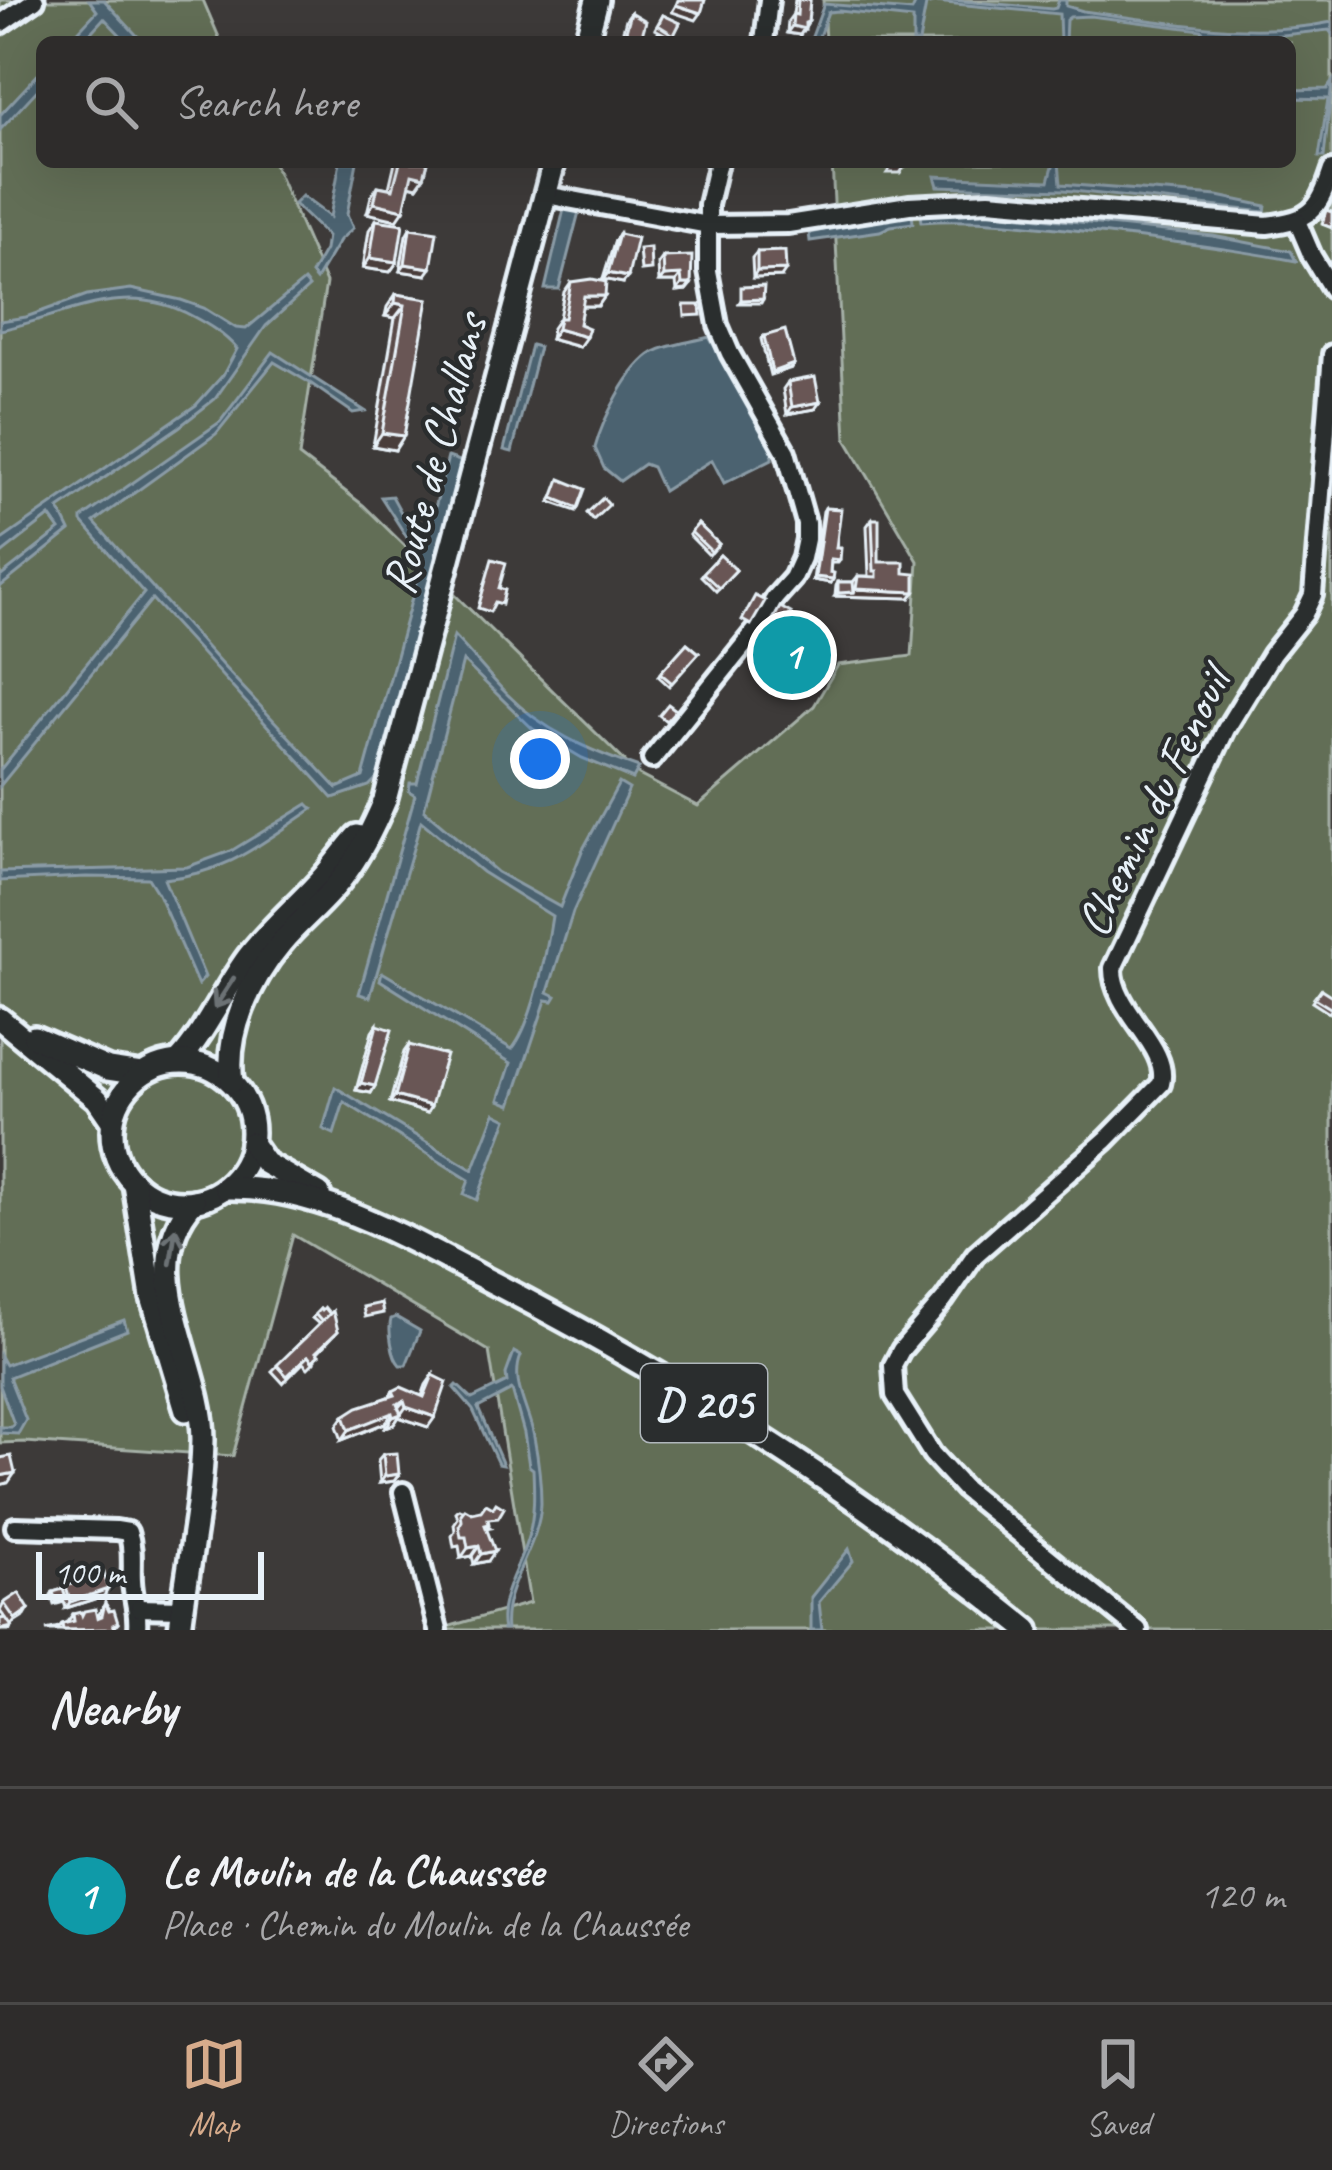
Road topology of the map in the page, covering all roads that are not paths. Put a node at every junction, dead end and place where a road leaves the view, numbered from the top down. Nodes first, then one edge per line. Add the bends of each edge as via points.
1 (34, 0) edge
2 (597, 0) edge
3 (769, 0) edge
4 (0, 24) edge
5 (588, 36) edge
6 (765, 36) edge
7 (553, 168) edge
8 (716, 168) edge
9 (1332, 170) edge
10 (546, 195) junction
11 (1298, 221) junction
12 (708, 225) junction
13 (1332, 289) edge
14 (1332, 354) edge
15 (652, 759) dead end
16 (394, 767) junction
17 (6, 1023) edge
18 (179, 1061) junction
19 (141, 1074) junction
20 (232, 1082) junction
21 (112, 1120) junction
22 (251, 1143) junction
23 (134, 1183) junction
24 (224, 1187) junction
25 (194, 1201) junction
26 (355, 1216) junction
27 (184, 1379) junction
28 (403, 1492) dead end
29 (15, 1527) dead end
30 (139, 1608) junction
31 (181, 1619) edge
32 (137, 1630) edge
33 (438, 1630) edge
34 (1028, 1630) edge
35 (1138, 1630) edge

1 - 4 street
2 - 5 main road
3 - 6 street
7 - 10 main road, Route de Challans
8 - 12 street
9 - 11 street via 1323,196
10 - 12 street
10 - 16 main road, Route de Challans
11 - 12 street via 1226,224 988,201
11 - 13 street
12 - 15 street via 718,326 786,452 806,539 793,578
14 - 35 street, Chemin du Fenouil via 1313,595 1226,729 1113,968 1118,997 1159,1058 1161,1084 975,1255 893,1365 895,1395 964,1489
16 -> 18 main road, Route de Challans via 357,836 245,961
16 - 20 main road, Route de Challans via 352,865 260,973 232,1042
17 - 19 main road via 108,1069
17 - 21 main road
18 - 19 main road
18 - 20 main road
19 - 21 main road
20 - 22 main road via 249,1110
21 - 23 main road via 115,1154
22 - 24 main road
22 - 26 main road, D 205 via 277,1171
23 - 25 main road via 161,1199
23 - 27 main road via 152,1297
24 - 25 main road
24 - 26 main road, D 205 via 301,1196
27 -> 25 main road via 170,1244
26 - 34 main road, D 205 via 644,1365 864,1504
27 - 31 main road via 191,1438 201,1453 201,1499
28 - 33 street
29 - 30 street via 128,1532
30 - 31 street
30 - 32 street

